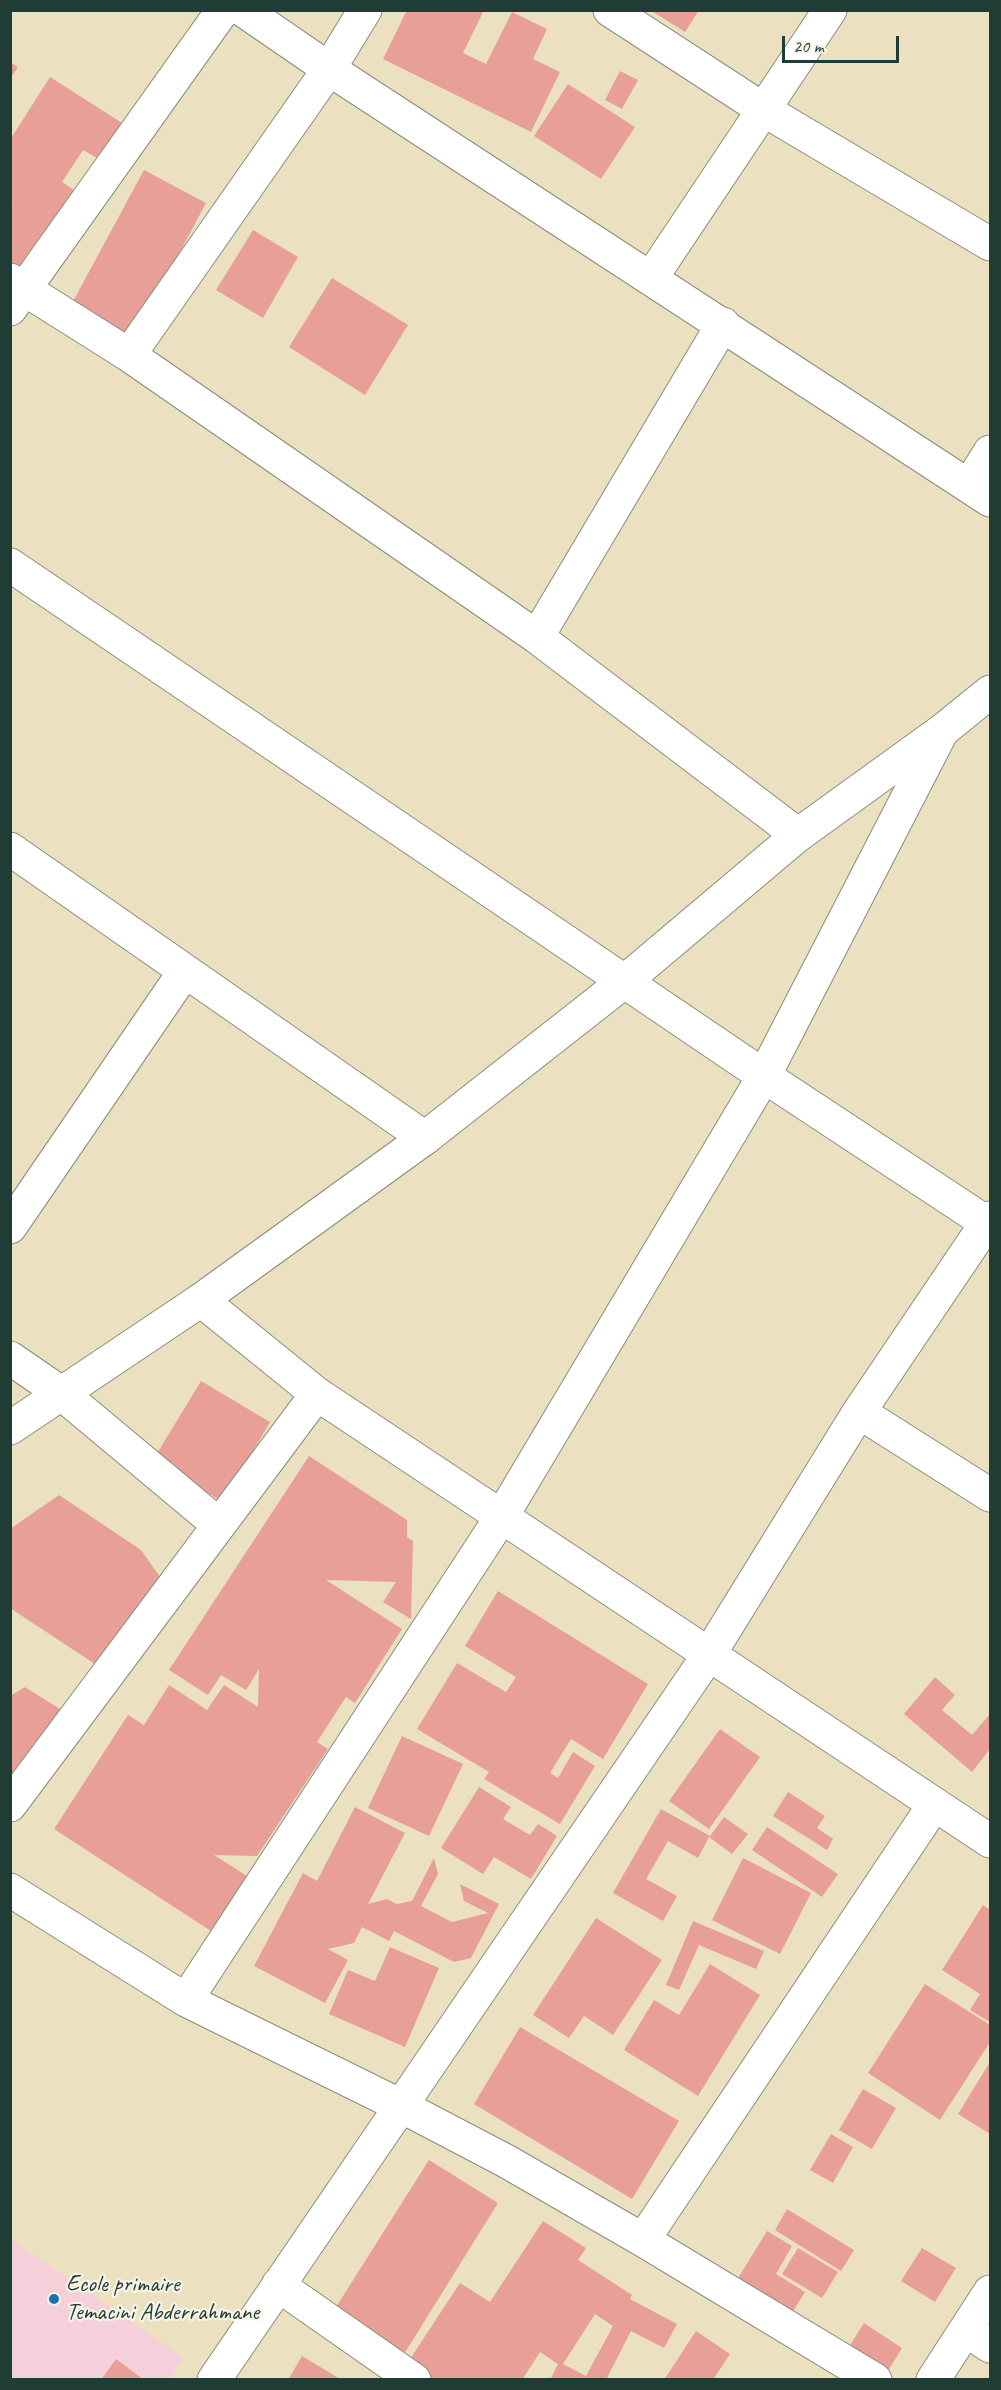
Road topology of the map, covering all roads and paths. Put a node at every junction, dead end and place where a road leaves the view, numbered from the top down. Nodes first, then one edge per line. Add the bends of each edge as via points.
1 (223, 10) edge
2 (243, 10) edge
3 (365, 10) edge
4 (610, 10) edge
5 (830, 10) edge
6 (329, 69) junction
7 (764, 110) junction
8 (990, 244) edge
9 (651, 278) junction
10 (15, 292) edge
11 (723, 324) junction
12 (129, 355) junction
13 (990, 452) edge
14 (980, 493) edge
15 (10, 566) edge
16 (537, 637) junction
17 (990, 692) edge
18 (942, 731) junction
19 (798, 835) junction
20 (10, 849) edge
21 (185, 971) junction
22 (625, 981) junction
23 (764, 1076) junction
24 (425, 1138) junction
25 (989, 1222) edge
26 (10, 1227) edge
27 (201, 1300) junction
28 (10, 1358) edge
29 (60, 1393) junction
30 (317, 1394) junction
31 (859, 1412) junction
32 (10, 1428) edge
33 (990, 1495) edge
34 (502, 1516) junction
35 (219, 1525) junction
36 (710, 1653) junction
37 (10, 1805) edge
38 (934, 1805) junction
39 (990, 1841) edge
40 (10, 1890) edge
41 (186, 2000) junction
42 (401, 2106) junction
43 (643, 2240) junction
44 (278, 2285) junction
45 (990, 2292) edge
46 (978, 2338) edge
47 (214, 2379) edge
48 (414, 2379) edge
49 (875, 2379) edge
50 (933, 2379) edge

1 - 10 street
2 - 6 street
3 - 6 street
4 - 7 street
5 - 7 street
6 - 9 street
6 - 12 street
7 - 8 street
7 - 9 street
9 - 11 street
10 - 12 street
11 - 14 street
11 - 16 street
12 - 16 street
13 - 14 street
15 - 22 street
16 - 19 street
17 - 18 street
18 - 19 street
18 - 23 street
19 - 22 street
20 - 21 street
21 - 24 street
21 - 26 street
22 - 23 street
22 - 24 street
23 - 25 street
23 - 34 street
24 - 27 street
25 - 31 street
27 - 29 street
27 - 30 street
28 - 29 street
29 - 32 street
29 - 35 street
30 - 34 street
30 - 35 street
31 - 33 street
31 - 36 street
34 - 36 street
34 - 41 street
35 - 37 street
36 - 38 street
36 - 42 street
38 - 39 street
38 - 43 street
40 - 41 street
41 - 42 street
42 - 43 street
42 - 44 street
43 - 49 street
44 - 47 street
44 - 48 street
45 - 46 street
46 - 50 street

